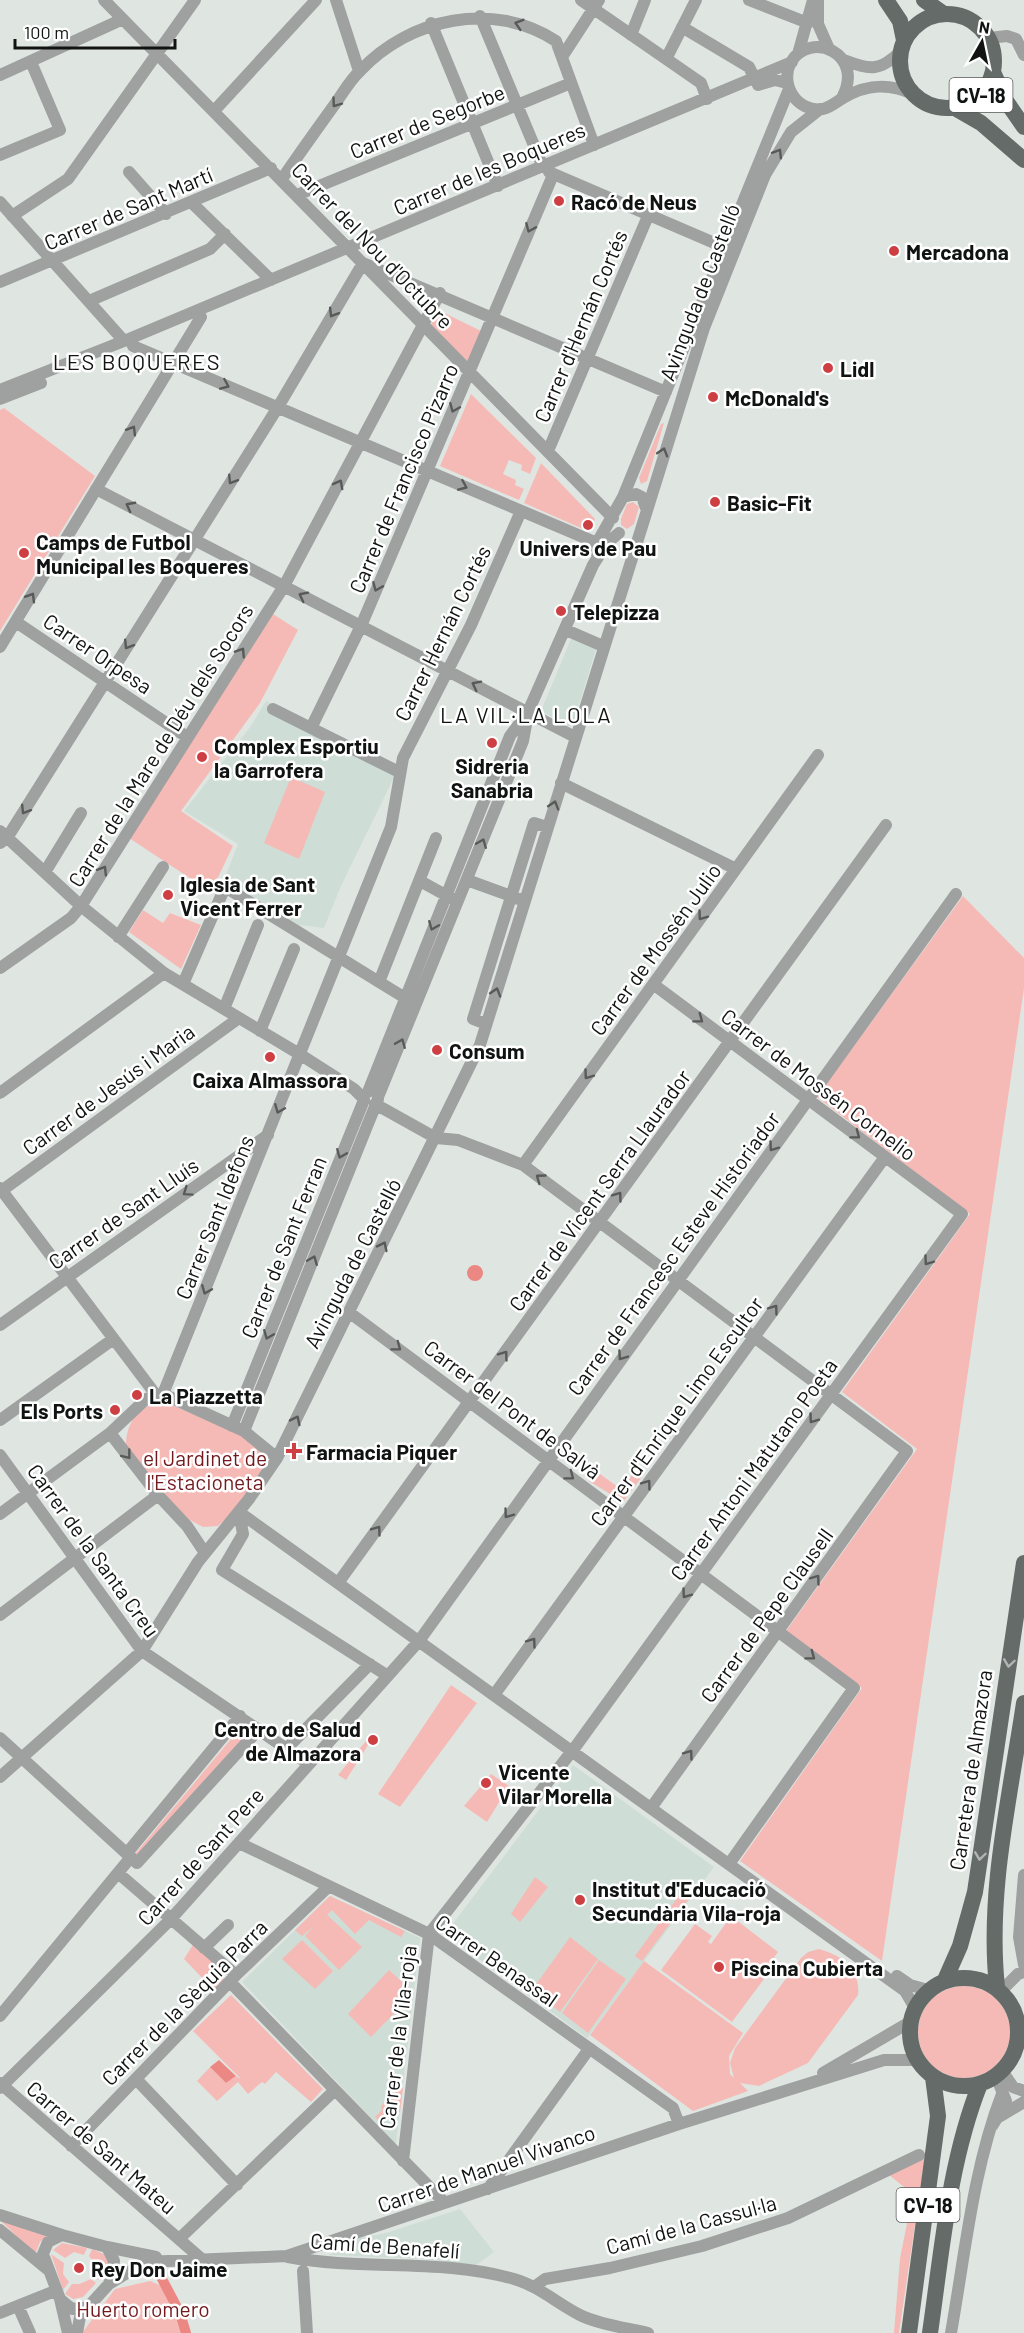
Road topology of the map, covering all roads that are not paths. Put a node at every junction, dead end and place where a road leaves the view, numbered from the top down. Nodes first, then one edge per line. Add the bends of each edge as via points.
1 (104, 0) edge
2 (195, 0) edge
3 (316, 0) edge
4 (336, 0) edge
5 (581, 0) edge
6 (645, 0) edge
7 (696, 0) edge
8 (749, 0) edge
9 (813, 0) edge
10 (819, 0) edge
11 (886, 0) edge
12 (924, 0) edge
13 (597, 5) edge
14 (944, 14) junction
15 (480, 16) junction
16 (123, 20) junction
17 (431, 23) junction
18 (808, 23) junction
19 (682, 27) junction
20 (631, 35) junction
21 (989, 38) junction
22 (902, 46) junction
23 (829, 49) junction
24 (156, 52) junction
25 (1024, 55) edge
26 (562, 57) junction
27 (795, 58) junction
28 (666, 59) junction
29 (844, 60) junction
30 (31, 62) junction
31 (359, 71) junction
32 (993, 72) junction
33 (0, 75) edge
34 (755, 79) junction
35 (571, 83) junction
36 (788, 86) junction
37 (913, 94) junction
38 (842, 98) junction
39 (707, 99) junction
40 (517, 105) junction
41 (955, 108) junction
42 (820, 109) junction
43 (214, 111) junction
44 (472, 123) junction
45 (1024, 127) edge
46 (594, 146) junction
47 (0, 155) edge
48 (1024, 160) edge
49 (271, 168) junction
50 (548, 171) junction
51 (129, 172) dead end
52 (282, 179) junction
53 (498, 186) junction
54 (297, 195) junction
55 (0, 202) edge
56 (192, 203) junction
57 (166, 214) junction
58 (12, 216) junction
59 (648, 216) junction
60 (225, 234) junction
61 (726, 248) junction
62 (351, 250) junction
63 (52, 261) junction
64 (363, 263) junction
65 (271, 280) junction
66 (0, 282) edge
67 (440, 293) junction
68 (88, 301) junction
69 (494, 316) junction
70 (201, 317) junction
71 (424, 325) junction
72 (128, 343) junction
73 (587, 357) junction
74 (172, 363) junction
75 (470, 371) junction
76 (0, 390) edge
77 (666, 392) junction
78 (0, 399) edge
79 (278, 407) junction
80 (361, 443) junction
81 (548, 451) junction
82 (427, 471) junction
83 (96, 489) junction
84 (623, 497) junction
85 (646, 508) junction
86 (521, 511) junction
87 (614, 518) junction
88 (639, 528) junction
89 (619, 533) junction
90 (194, 540) junction
91 (597, 543) junction
92 (593, 565) junction
93 (284, 586) junction
94 (16, 622) junction
95 (361, 626) junction
96 (566, 630) junction
97 (603, 646) junction
98 (0, 647) edge
99 (446, 670) junction
100 (105, 682) junction
101 (273, 709) dead end
102 (528, 712) junction
103 (311, 728) junction
104 (187, 736) junction
105 (575, 736) junction
106 (819, 755) dead end
107 (399, 772) junction
108 (561, 783) junction
109 (81, 813) dead end
110 (886, 825) dead end
111 (547, 827) junction
112 (2, 837) edge
113 (436, 838) dead end
114 (163, 867) dead end
115 (736, 869) junction
116 (45, 872) junction
117 (467, 880) junction
118 (420, 881) junction
119 (956, 894) dead end
120 (446, 895) junction
121 (511, 896) junction
122 (525, 901) junction
123 (458, 902) junction
124 (81, 906) junction
125 (258, 925) dead end
126 (118, 937) junction
127 (294, 949) dead end
128 (339, 958) junction
129 (0, 968) edge
130 (164, 973) junction
131 (379, 982) junction
132 (183, 984) junction
133 (652, 984) junction
134 (405, 998) junction
135 (416, 1005) junction
136 (224, 1009) junction
137 (239, 1018) junction
138 (486, 1024) junction
139 (260, 1031) junction
140 (729, 1042) junction
141 (301, 1055) junction
142 (0, 1093) edge
143 (372, 1099) junction
144 (807, 1099) junction
145 (269, 1134) junction
146 (436, 1138) junction
147 (885, 1156) junction
148 (523, 1165) junction
149 (1, 1190) edge
150 (962, 1214) joint
151 (600, 1222) junction
152 (67, 1277) junction
153 (677, 1279) junction
154 (350, 1312) junction
155 (0, 1325) edge
156 (754, 1337) junction
157 (112, 1340) junction
158 (831, 1394) junction
159 (160, 1395) junction
160 (470, 1401) junction
161 (239, 1409) junction
162 (251, 1414) junction
163 (0, 1420) edge
164 (232, 1426) junction
165 (244, 1431) junction
166 (110, 1433) junction
167 (0, 1455) edge
168 (277, 1458) junction
169 (548, 1460) junction
170 (28, 1493) junction
171 (158, 1495) junction
172 (242, 1509) junction
173 (0, 1514) edge
174 (624, 1516) junction
175 (187, 1526) junction
176 (214, 1542) junction
177 (204, 1553) junction
178 (75, 1557) junction
179 (1024, 1563) edge
180 (701, 1574) junction
181 (341, 1580) junction
182 (0, 1615) edge
183 (778, 1631) junction
184 (420, 1638) junction
185 (141, 1651) junction
186 (370, 1664) junction
187 (388, 1676) junction
188 (496, 1692) junction
189 (1024, 1703) edge
190 (240, 1716) junction
191 (259, 1729) junction
192 (0, 1738) edge
193 (286, 1748) junction
194 (574, 1748) junction
195 (20, 1759) junction
196 (309, 1764) junction
197 (0, 1778) edge
198 (653, 1805) junction
199 (239, 1843) junction
200 (132, 1858) junction
201 (731, 1862) junction
202 (118, 1873) junction
203 (1024, 1875) edge
204 (327, 1888) junction
205 (170, 1920) junction
206 (228, 1925) dead end
207 (429, 1934) junction
208 (204, 1947) junction
209 (1024, 1965) edge
210 (1024, 1972) edge
211 (945, 1980) junction
212 (229, 1982) junction
213 (928, 1990) junction
214 (1007, 1993) edge
215 (912, 2015) junction
216 (0, 2016) edge
217 (1020, 2043) edge
218 (589, 2049) junction
219 (917, 2060) junction
220 (999, 2073) junction
221 (933, 2077) junction
222 (136, 2079) junction
223 (1, 2085) edge
224 (804, 2085) junction
225 (980, 2085) junction
226 (1019, 2089) edge
227 (334, 2090) junction
228 (1002, 2094) junction
229 (1019, 2105) edge
230 (994, 2122) junction
231 (679, 2124) junction
232 (71, 2146) junction
233 (919, 2155) dead end
234 (403, 2161) junction
235 (237, 2184) junction
236 (488, 2189) junction
237 (444, 2202) junction
238 (0, 2216) edge
239 (0, 2230) edge
240 (62, 2235) junction
241 (179, 2240) junction
242 (15, 2242) junction
243 (321, 2244) junction
244 (0, 2245) edge
245 (107, 2247) junction
246 (287, 2256) junction
247 (204, 2260) junction
248 (175, 2261) junction
249 (341, 2262) junction
250 (46, 2269) junction
251 (303, 2271) dead end
252 (109, 2284) junction
253 (534, 2287) junction
254 (57, 2295) junction
255 (18, 2306) junction
256 (88, 2307) junction
257 (0, 2313) edge
258 (30, 2333) edge
259 (68, 2333) edge
260 (77, 2333) edge
261 (307, 2333) edge
262 (648, 2333) edge
263 (909, 2333) edge
264 (930, 2333) edge
265 (951, 2333) edge

1 - 16 street, Carrer del Nou d'Octubre
2 - 24 street
3 - 43 street
4 - 31 street
5 - 13 street
6 - 20 street
7 - 19 street
8 - 18 street
9 - 18 street
10 - 23 street via 818,24
11 - 22 main road via 900,21
12 - 14 main road
13 - 20 street
13 - 26 street
14 - 21 main road via 970,19
14 - 22 main road via 921,21
15 - 17 street
26 -> 15 street via 556,41 541,30
15 - 40 street
16 - 24 street, Carrer del Nou d'Octubre
16 - 30 street
17 - 31 street via 392,44
17 - 44 street
18 - 27 street
19 - 28 street
19 - 34 street via 749,67
20 - 28 street
21 - 25 street via 1016,39
21 - 32 main road, CV-18
22 - 29 street via 887,65 867,69
22 - 37 main road via 902,75
23 - 27 street via 813,48
23 - 29 street
24 - 43 street, Carrer del Nou d'Octubre
24 - 58 street via 68,179
26 - 35 street
27 - 34 street, Carrer de les Boqueres
27 - 36 street
28 - 39 street via 700,83
29 - 38 street via 849,73
30 - 33 street
30 - 47 street via 60,130
31 -> 52 street
32 - 41 main road, CV-18 via 980,96
32 - 45 main road, CV-18 via 1006,102
34 - 39 street, Carrer de les Boqueres
35 - 40 street, Carrer de Segorbe
35 - 46 street
36 - 42 street via 796,100
36 - 50 street, Carrer de les Boqueres via 768,81
36 - 61 street, Avinguda de Castelló
37 - 38 street via 891,85 864,89
37 - 41 main road, CV-18 via 933,106
38 - 42 street
39 - 46 street, Carrer de les Boqueres
40 - 44 street, Carrer de Segorbe
40 - 50 street
41 - 48 main road, CV-18 via 981,123
85 -> 42 street, Avinguda de Castelló via 704,328 765,175 791,132
43 - 49 street, Carrer del Nou d'Octubre
44 - 53 street
44 - 54 street, Carrer de Segorbe
46 - 50 street, Carrer de les Boqueres
49 - 52 street, Carrer del Nou d'Octubre
49 - 56 street, Carrer de Sant Martí
50 - 53 street, Carrer de les Boqueres
50 - 59 street
50 - 62 street, Carrer de les Boqueres
50 -> 69 street, Carrer de Francisco Pizarro
51 - 57 street
52 - 54 street, Carrer del Nou d'Octubre
53 - 62 street, Carrer de les Boqueres
54 - 62 street, Carrer del Nou d'Octubre
55 - 58 street
56 - 57 street, Carrer de Sant Martí
56 - 60 street
57 - 63 street, Carrer de Sant Martí
58 - 63 street
59 - 61 street
59 - 73 street, Carrer d'Hernán Cortés
60 - 65 street
60 - 68 street via 210,249
61 - 77 street, Avinguda de Castelló
62 - 64 street, Carrer del Nou d'Octubre
62 - 65 street, Carrer de les Boqueres
62 - 70 street, Carrer de les Boqueres
63 - 66 street, Carrer de Sant Martí
63 - 68 street
64 - 67 street
64 - 71 street, Carrer del Nou d'Octubre
64 -> 79 street
65 - 72 street, Carrer de les Boqueres
67 - 69 street
67 - 71 street, Carrer de la Mare de Déu dels Socors
68 - 72 street
69 - 73 street
69 - 75 street, Carrer de Francisco Pizarro
70 - 72 street, Carrer de les Boqueres
70 - 74 street
71 - 75 street, Carrer del Nou d'Octubre
71 - 80 street, Carrer de la Mare de Déu dels Socors
72 - 74 street
72 - 76 street, Carrer de les Boqueres
72 - 78 street, Carrer de les Boqueres
73 - 77 street
73 - 81 street, Carrer d'Hernán Cortés
74 -> 79 street
83 -> 74 street
75 - 81 street, Carrer del Nou d'Octubre
75 -> 82 street, Carrer de Francisco Pizarro
77 - 84 street, Avinguda de Castelló
79 - 80 street
79 -> 90 street
80 - 82 street
93 -> 80 street, Carrer de la Mare de Déu dels Socors
81 - 87 street, Carrer del Nou d'Octubre
82 -> 86 street
82 -> 95 street, Carrer de Francisco Pizarro
90 -> 83 street
94 -> 83 street
84 - 85 street via 636,494 642,497
84 - 87 street
85 - 88 street
86 - 91 street
86 - 99 street, Carrer Hernán Cortés via 471,625
87 - 89 street
87 - 91 street, Carrer de Sant Ferran
88 - 89 street via 628,536
88 - 97 street, Avinguda de Castelló
89 - 92 street, Carrer de Sant Ferran
90 - 93 street
90 -> 100 street
91 - 92 street, Carrer de Sant Ferran
92 - 96 street, Carrer de Sant Ferran
95 -> 93 street
104 -> 93 street, Carrer de la Mare de Déu dels Socors
94 - 98 street
94 - 100 street, Carrer Orpesa
95 - 99 street
95 - 103 street, Carrer de Francisco Pizarro
96 - 97 street
96 - 102 street, Carrer de Sant Ferran
97 - 105 street, Avinguda de Castelló
102 -> 99 street
99 - 107 street, Carrer Hernán Cortés
100 - 104 street, Carrer Orpesa
100 -> 112 street
101 - 103 street
102 - 105 street
117 -> 102 street, Carrer de Sant Ferran via 523,741
102 - 120 street, Carrer de Sant Ferran via 510,736
103 - 107 street
124 -> 104 street, Carrer de la Mare de Déu dels Socors
105 - 108 street, Avinguda de Castelló
106 - 115 street, Carrer de Mossén Julio
107 - 128 street, Carrer Hernán Cortés via 391,827
111 -> 108 street, Avinguda de Castelló
108 - 115 street
109 - 116 street
110 - 140 street, Carrer de Vicent Serra Llaurador
111 - 121 street via 534,823
111 - 122 street, Avinguda de Castelló
112 - 116 street
113 - 118 street
114 - 126 street
115 -> 133 street, Carrer de Mossén Julio
116 - 124 street
117 - 121 street
117 - 123 street, Carrer de Sant Ferran
118 - 120 street
118 - 131 street
119 - 144 street, Carrer de Francesc Esteve Historiador
120 - 123 street
120 -> 134 street, Carrer de Sant Ferran
121 - 122 street
121 - 138 street via 473,1019
138 -> 122 street, Avinguda de Castelló
123 - 135 street, Carrer de Sant Ferran
124 - 126 street
124 - 129 street, Carrer de la Mare de Déu dels Socors
125 - 136 street
126 - 130 street
127 - 139 street
128 - 131 street
128 - 132 street via 225,887
128 - 141 street, Carrer Sant Idefons
130 - 132 street
130 - 142 street
131 - 134 street
132 - 136 street
133 -> 140 street, Carrer de Mossén Cornelio
133 -> 148 street, Carrer de Mossén Julio
134 - 135 street
134 - 143 street, Carrer de Sant Ferran
143 -> 135 street, Carrer de Sant Ferran
136 - 137 street
137 - 139 street
137 - 149 street, Carrer de Jesús i Maria
138 - 146 street, Avinguda de Castelló via 471,1067
139 - 141 street
140 - 144 street, Carrer de Mossén Cornelio
151 -> 140 street, Carrer de Vicent Serra Llaurador
141 - 143 street
141 -> 145 street, Carrer Sant Idefons
143 - 146 street
143 -> 161 street, Carrer de Sant Ferran
162 -> 143 street, Carrer de Sant Ferran
144 -> 147 street, Carrer de Mossén Cornelio
144 -> 153 street, Carrer de Francesc Esteve Historiador
145 -> 152 street, Carrer de Sant Lluís
145 -> 159 street, Carrer Sant Idefons
146 - 148 street via 458,1140
154 -> 146 street, Avinguda de Castelló
147 - 150 street, Carrer de Mossén Cornelio
156 -> 147 street, Carrer d'Enrique Limo Escultor
151 -> 148 street
149 - 152 street
150 -> 158 street, Carrer Antoni Matutano Poeta
151 - 153 street
160 -> 151 street, Carrer de Vicent Serra Llaurador
152 - 155 street, Carrer de Sant Lluís
152 - 157 street
153 - 156 street
153 -> 169 street, Carrer de Francesc Esteve Historiador
154 -> 160 street, Carrer del Pont de Salvà
168 -> 154 street, Avinguda de Castelló
156 - 158 street
174 -> 156 street, Carrer d'Enrique Limo Escultor
157 - 159 street
157 - 163 street
158 -> 180 street, Carrer Antoni Matutano Poeta
183 -> 158 street, Carrer de Pepe Clausell via 907,1451
159 - 164 street
159 - 166 street via 146,1400
160 - 169 street, Carrer del Pont de Salvà
181 -> 160 street, Carrer de Vicent Serra Llaurador
161 - 162 street
161 - 164 street, Carrer de Sant Ferran
162 - 165 street, Carrer de Sant Ferran
164 - 165 street
165 - 168 street
166 - 170 street
166 -> 171 street
167 - 170 street, Carrer de la Santa Creu
168 - 172 street, Avinguda de Castelló
169 -> 174 street, Carrer del Pont de Salvà
169 -> 184 street, Carrer de Francesc Esteve Historiador
170 - 173 street
170 - 178 street, Carrer de la Santa Creu
171 - 175 street
171 - 178 street
172 - 176 street, Avinguda de Castelló
172 - 181 street
172 - 186 street via 243,1534 222,1570
174 - 180 street, Carrer del Pont de Salvà
188 -> 174 street, Carrer d'Enrique Limo Escultor
175 - 176 street
175 - 177 street
176 - 177 street, Avinguda de Castelló
177 - 185 street, Avinguda de Castelló
178 - 182 street
178 - 185 street, Carrer de la Santa Creu
179 -> 211 main road, Carretera de Almazora via 975,1892 960,1946
180 - 183 street, Carrer del Pont de Salvà
180 -> 194 street, Carrer Antoni Matutano Poeta
181 - 184 street
198 -> 183 street, Carrer de Pepe Clausell
183 -> 201 street, Carrer del Pont de Salvà via 855,1688
184 - 187 street, Carrer de Sant Pere
184 - 188 street
185 - 190 street, Carrer de la Santa Creu
185 - 195 street, Avinguda de Castelló
186 - 187 street
186 - 193 street
187 - 196 street, Carrer de Sant Pere
188 - 194 street
189 - 214 main road, Carretera de Almazora via 995,1897 993,1950
190 - 191 street, Carrer de la Santa Creu
190 - 200 street
191 - 193 street, Carrer de la Santa Creu
191 - 200 street
192 - 195 street
193 - 196 street, Carrer de la Santa Creu
194 - 198 street
194 - 207 street, Carrer de la Vila-roja
195 - 197 street, Avinguda de Castelló
195 - 200 street
196 - 199 street, Carrer de Sant Pere
198 - 201 street
199 - 204 street, Carrer Benassal
199 - 205 street, Carrer de Sant Pere
200 - 202 street
201 - 213 street via 910,1985
201 - 215 street via 905,1991
202 - 205 street
202 - 216 street
203 - 209 street via 1019,1937
204 - 207 street, Carrer Benassal
204 - 212 street, Carrer de la Sèquia Parra
205 - 208 street
205 - 223 street, Carrer de Sant Pere
206 - 208 street
207 - 218 street, Carrer Benassal
207 - 234 street, Carrer de la Vila-roja
208 - 212 street
210 - 214 street via 1018,1974
211 - 213 main road
211 - 214 main road via 972,1977
212 - 222 street, Carrer de la Sèquia Parra
212 - 227 street
213 - 215 main road
214 - 217 main road via 1020,2030
215 - 219 main road via 910,2042
215 - 224 street, Carrer de Manuel Vivanco
217 - 220 main road
218 - 231 street, Carrer Benassal via 674,2108
218 - 236 street
219 - 221 main road
219 - 224 street, Carrer de Manuel Vivanco via 884,2060
220 - 225 main road
220 - 226 street
220 - 228 street
221 - 225 main road via 955,2086
221 - 263 main road, CV-18 via 938,2116
222 - 232 street, Carrer de la Sèquia Parra
222 - 235 street
223 - 232 street, Carrer de Sant Mateu
224 - 231 street, Carrer de Manuel Vivanco
225 - 264 main road, CV-18 via 966,2120 946,2219
226 - 229 street
227 - 234 street
227 - 235 street
228 - 229 street
228 - 230 street
229 - 230 street
230 - 265 street via 978,2180
231 - 236 street, Carrer de Manuel Vivanco
232 - 241 street, Carrer de Sant Mateu
233 - 253 street, Camí de la Cassul·la via 788,2218 702,2246 610,2268 545,2278
234 - 237 street
235 - 241 street
236 - 237 street, Carrer de Manuel Vivanco
237 - 243 street, Carrer de Manuel Vivanco
238 - 240 street
239 - 242 street
240 - 245 street
240 - 250 street via 48,2242 43,2254
241 - 247 street, Carrer de Sant Mateu
241 - 248 street, Carrer de Sant Mateu
242 - 244 street
242 - 250 street
243 - 246 street, Carrer de Manuel Vivanco
243 - 249 street via 324,2257
245 - 248 street
245 - 252 street via 114,2261
246 - 247 street, Carrer de Manuel Vivanco
246 - 249 street, Camí de Benafelí
247 - 248 street, Carrer de Manuel Vivanco
248 - 252 street via 145,2262
249 - 253 street, Camí de Benafelí via 459,2268 515,2279
250 - 254 street
251 - 261 street
252 - 256 street
253 - 262 street, Camí de Benafelí via 583,2317
254 - 255 street
254 - 256 street via 72,2309
254 - 259 street
255 - 257 street
255 - 258 street
256 - 260 street via 80,2317

